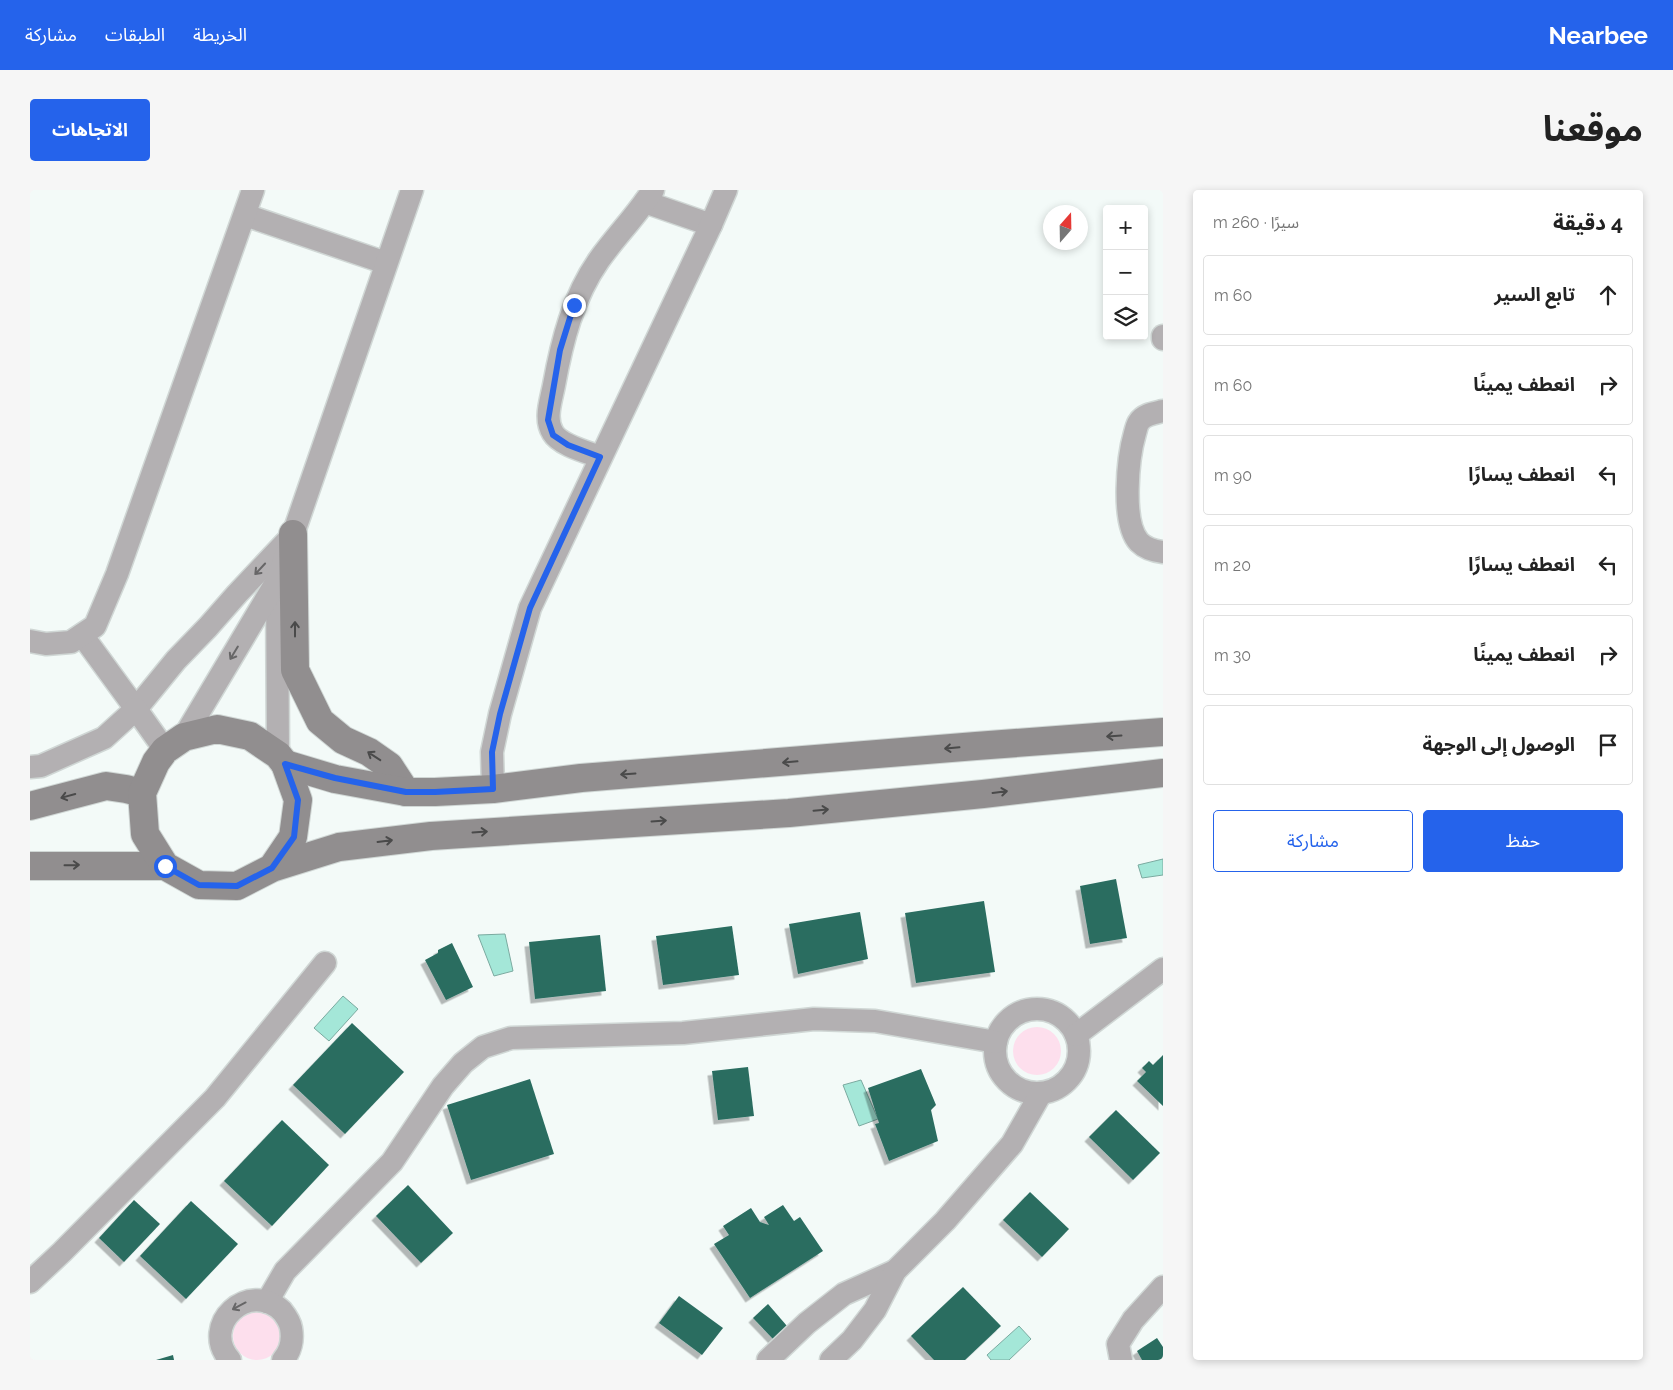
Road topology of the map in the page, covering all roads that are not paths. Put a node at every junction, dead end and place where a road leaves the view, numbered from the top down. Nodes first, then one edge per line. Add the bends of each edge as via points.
1 (253, 190) edge
2 (412, 190) edge
3 (726, 190) edge
4 (649, 196) edge
5 (245, 215) junction
6 (711, 225) junction
7 (386, 263) junction
8 (1163, 411) edge
9 (600, 457) junction
10 (293, 534) junction
11 (1163, 552) edge
12 (277, 581) junction
13 (82, 634) junction
14 (30, 641) edge
15 (136, 709) junction
16 (1163, 732) edge
17 (175, 744) junction
18 (282, 759) junction
19 (30, 767) edge
20 (1163, 773) edge
21 (493, 789) junction
22 (406, 792) junction
23 (142, 793) junction
24 (30, 806) edge
25 (30, 866) edge
26 (165, 866) junction
27 (272, 868) junction
28 (325, 963) dead end
29 (1163, 969) edge
30 (1076, 1035) junction
31 (996, 1042) junction
32 (1041, 1093) junction
33 (895, 1270) junction
34 (30, 1282) edge
35 (1163, 1287) edge
36 (267, 1302) junction
37 (230, 1360) edge
38 (283, 1360) edge
39 (768, 1360) edge
40 (831, 1360) edge
41 (1121, 1360) edge

1 - 5 street
2 - 7 street
3 - 6 street
4 - 6 street
4 - 9 street via 598,261 574,305 560,350 548,420 553,435 568,445
5 - 7 street
5 - 13 street via 117,574 95,626
6 - 9 street
7 - 10 street
8 - 11 street via 1150,413 1139,422 1130,448 1127,502 1130,525 1138,541 1151,551
9 - 21 street via 530,608 492,752
10 - 12 street
10 -> 15 street via 176,660
22 -> 10 street via 389,766 343,740 320,721 295,670
12 -> 17 street
12 - 18 street
13 - 14 street via 71,642 46,644
13 - 15 street
15 - 17 street
15 - 19 street via 104,738 41,766
16 -> 21 street via 581,778
17 - 18 street via 217,729 250,736
17 - 23 street via 156,762
18 - 22 street via 335,778
18 - 27 street via 298,800 294,837
27 -> 20 street via 339,847 431,836 789,813
21 - 22 street
23 -> 24 street via 106,786
23 - 26 street via 144,834
25 -> 26 street
26 - 27 street via 199,885 237,886
28 - 34 street via 216,1098
29 - 30 street
30 - 31 street via 1059,1015 1047,1010 1033,1010 1021,1012 1010,1020
30 - 32 street via 1080,1048 1074,1073 1054,1090
31 - 32 street via 995,1055 1006,1079 1028,1092
31 - 36 street via 875,1021 814,1019 683,1033 510,1038 483,1047 463,1063 443,1086 392,1162 285,1271
32 - 33 street via 1012,1144 946,1221
33 - 39 street via 844,1294
33 - 40 street via 875,1310 852,1340
35 - 41 street via 1132,1320 1118,1344
36 -> 37 street via 243,1303 224,1319 221,1343
36 - 38 street via 285,1314 290,1324 291,1346

